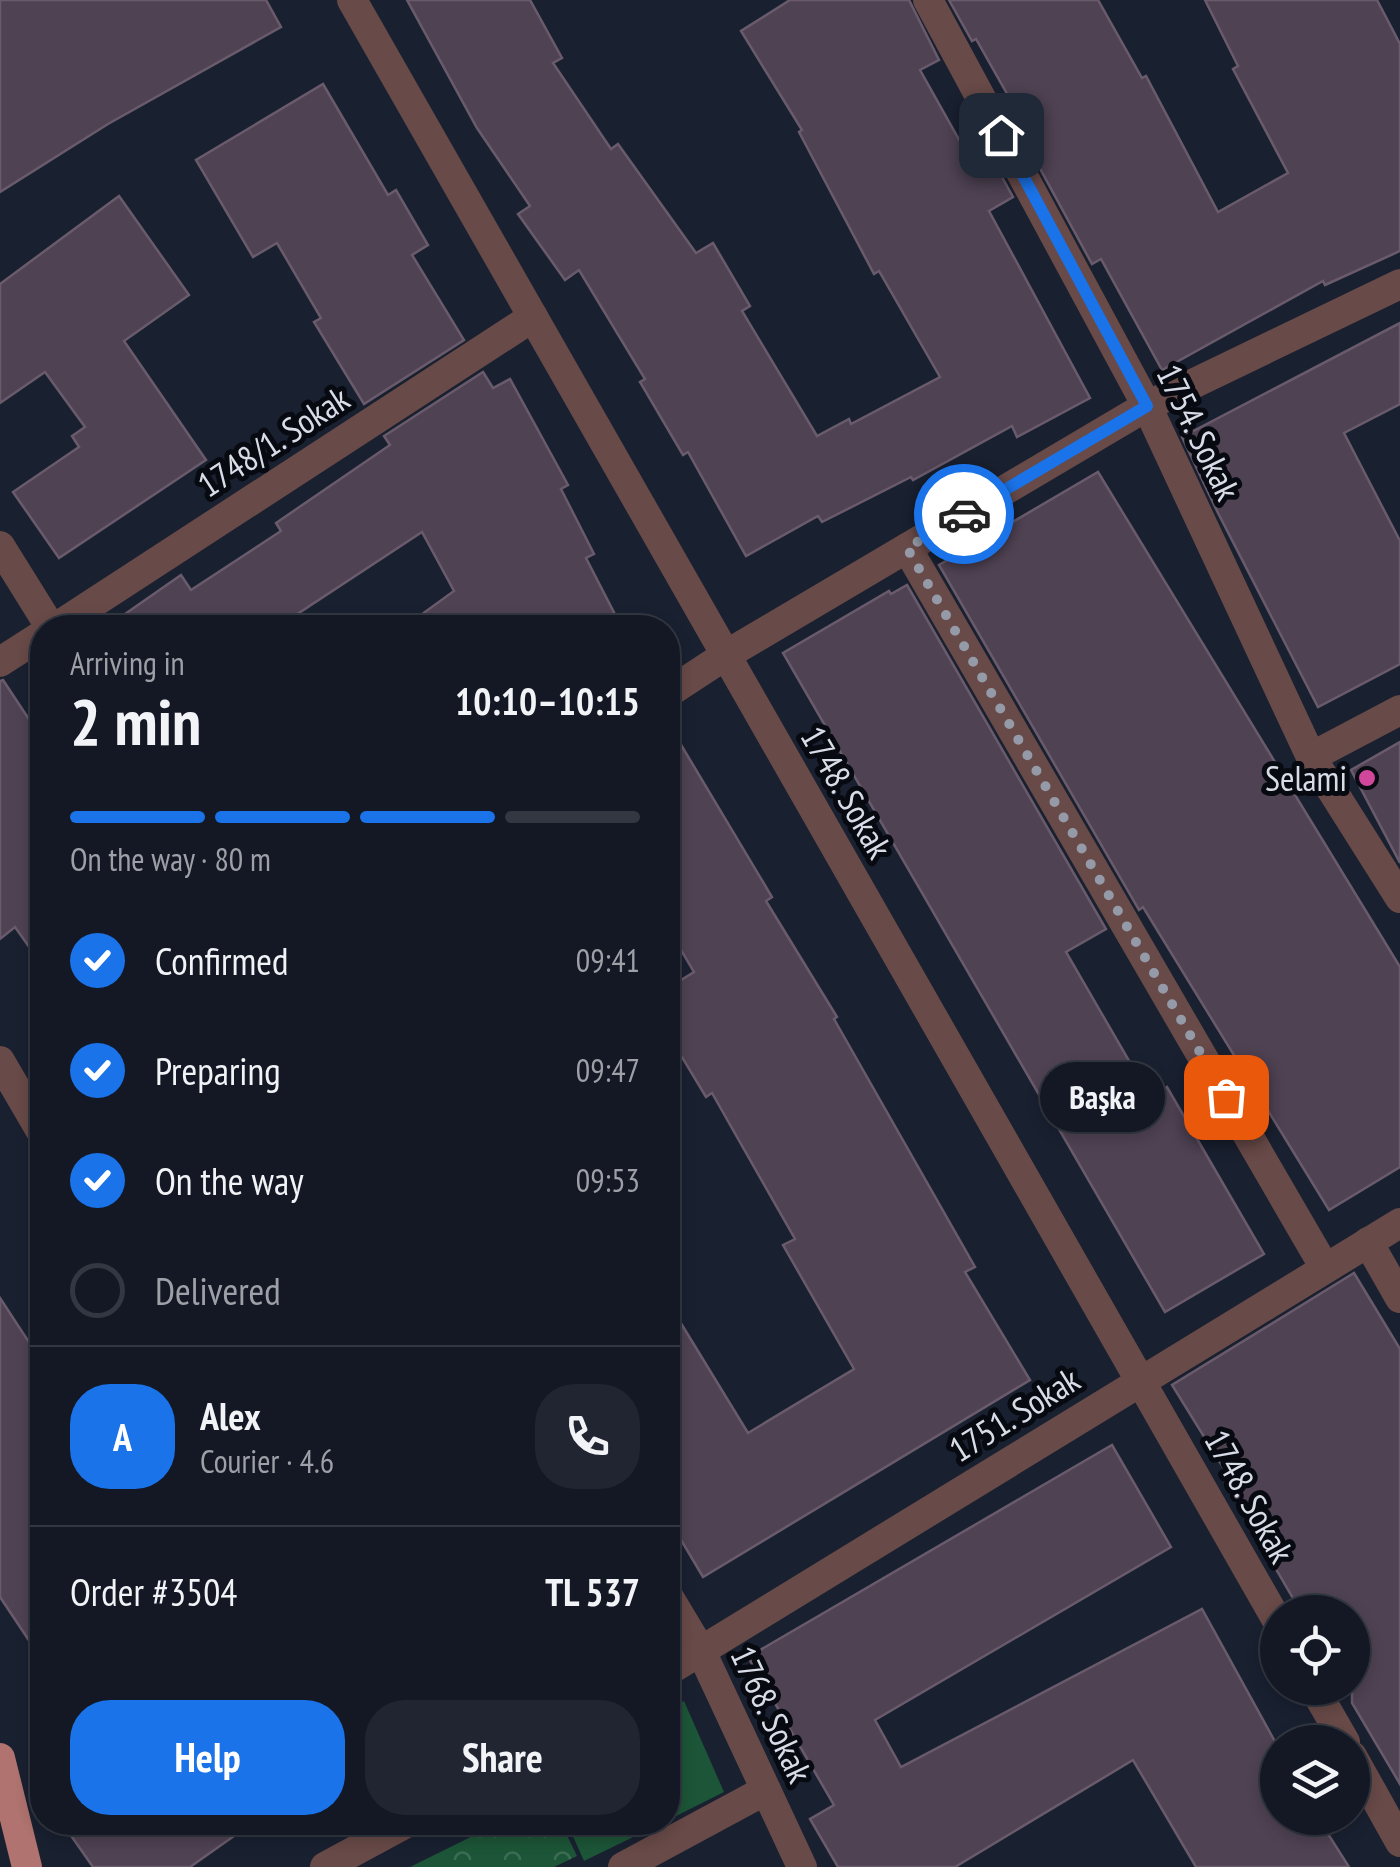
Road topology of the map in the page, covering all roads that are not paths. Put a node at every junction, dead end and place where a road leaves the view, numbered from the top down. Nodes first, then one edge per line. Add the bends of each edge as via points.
1 (352, 0) edge
2 (928, 0) edge
3 (1400, 284) edge
4 (533, 317) junction
5 (1147, 406) junction
6 (0, 546) edge
7 (907, 548) junction
8 (45, 615) edge
9 (73, 615) edge
10 (30, 643) edge
11 (726, 655) junction
12 (0, 662) edge
13 (680, 685) edge
14 (1400, 710) edge
15 (1311, 757) junction
16 (1400, 898) edge
17 (0, 1062) edge
18 (22, 1108) edge
19 (1400, 1222) edge
20 (1368, 1242) junction
21 (1325, 1268) junction
22 (1400, 1298) edge
23 (1141, 1380) junction
24 (1263, 1595) edge
25 (680, 1616) edge
26 (701, 1650) junction
27 (680, 1663) edge
28 (0, 1758) edge
29 (1370, 1788) edge
30 (766, 1790) junction
31 (384, 1835) edge
32 (1400, 1842) edge
33 (28, 1867) edge
34 (325, 1867) edge
35 (623, 1867) edge
36 (802, 1867) edge

1 - 4 street, 1748. Sokak
2 - 5 street, 1754. Sokak
3 - 5 street
4 - 9 street, 1748/1. Sokak
4 - 11 street, 1748. Sokak
5 - 7 street
5 - 15 street, 1754. Sokak
6 - 8 street
7 - 11 street
7 - 21 street
10 - 12 street
11 - 13 street
11 - 23 street, 1748. Sokak
14 - 15 street
15 - 16 street, 1754. Sokak
17 - 18 street
19 - 20 street, 1751. Sokak
20 - 21 street, 1751. Sokak
20 - 22 street
21 - 23 street, 1751. Sokak
23 - 24 street, 1748. Sokak
23 - 26 street, 1751. Sokak
25 - 26 street, 1768. Sokak
26 - 27 street, 1751. Sokak
26 - 30 street, 1768. Sokak
28 - 33 main road
29 - 32 street
30 - 35 street
30 - 36 street, 1768. Sokak
31 - 34 street

